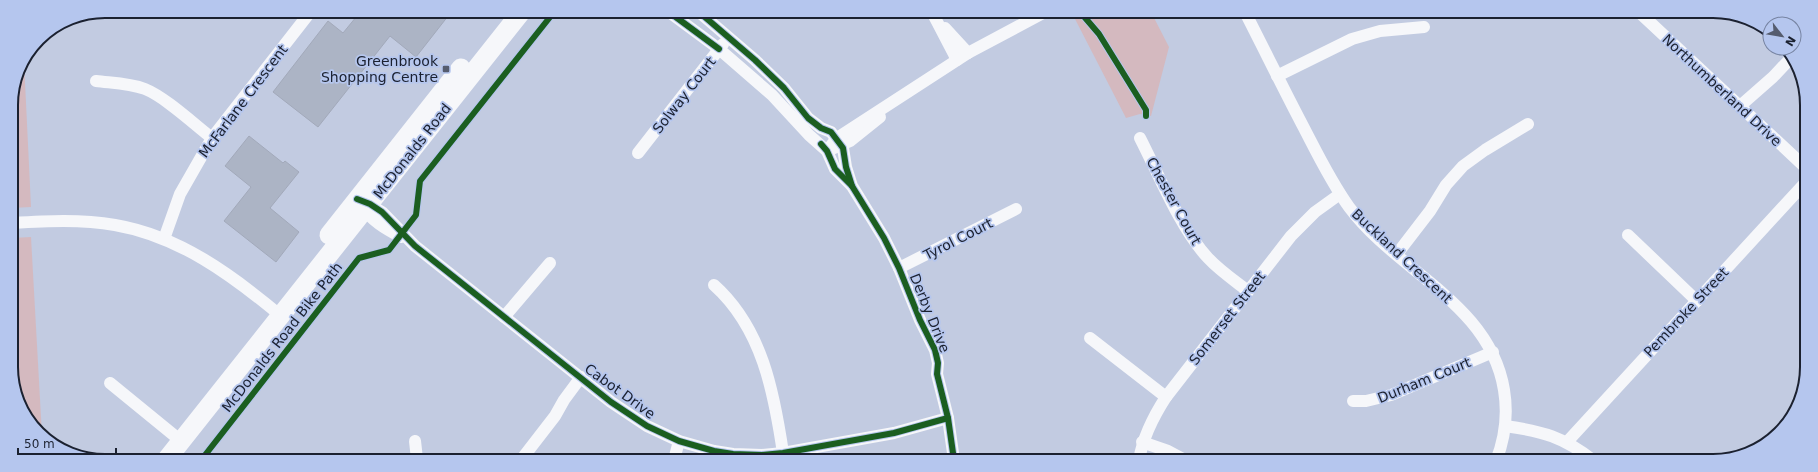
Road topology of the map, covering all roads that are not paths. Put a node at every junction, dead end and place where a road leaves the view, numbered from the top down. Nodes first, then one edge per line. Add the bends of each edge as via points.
1 (306, 18) edge
2 (501, 18) edge
3 (517, 18) edge
4 (677, 18) edge
5 (706, 18) edge
6 (936, 18) edge
7 (937, 18) edge
8 (1034, 18) edge
9 (1248, 18) edge
10 (1645, 18) edge
11 (1424, 27) dead end
12 (729, 36) junction
13 (719, 49) junction
14 (968, 53) junction
15 (957, 60) junction
16 (1788, 61) edge
17 (1277, 76) junction
18 (96, 81) dead end
19 (1744, 110) junction
20 (1528, 124) dead end
21 (212, 138) junction
22 (1140, 138) dead end
23 (839, 142) junction
24 (828, 151) junction
25 (638, 153) dead end
26 (1800, 162) edge
27 (852, 186) junction
28 (1800, 188) edge
29 (1340, 194) junction
30 (364, 205) junction
31 (1016, 209) dead end
32 (18, 223) edge
33 (1628, 235) dead end
34 (164, 239) junction
35 (1397, 254) junction
36 (550, 263) dead end
37 (899, 268) junction
38 (714, 285) dead end
39 (1248, 291) junction
40 (1697, 301) junction
41 (276, 312) junction
42 (504, 317) junction
43 (1090, 338) dead end
44 (1493, 352) junction
45 (584, 380) junction
46 (110, 383) dead end
47 (1166, 397) junction
48 (1353, 401) dead end
49 (948, 422) junction
50 (1505, 426) junction
51 (177, 438) junction
52 (415, 441) dead end
53 (683, 442) junction
54 (1142, 442) junction
55 (1567, 442) junction
56 (783, 453) junction
57 (160, 454) edge
58 (169, 454) edge
59 (416, 454) edge
60 (526, 454) edge
61 (677, 454) edge
62 (681, 454) edge
63 (953, 454) edge
64 (1140, 454) edge
65 (1174, 454) edge
66 (1498, 454) edge
67 (1584, 454) edge

1 - 21 street, McFarlane Crescent
2 - 30 main road, McDonalds Road
3 - 30 main road, McDonalds Road
4 - 13 street, Derby Drive
5 - 12 street
6 - 15 street
7 - 14 street
8 - 14 street
9 - 17 street, Buckland Crescent
10 - 19 street, Northumberland Drive
11 - 17 street via 1380,32 1352,39
12 - 13 street, Solway Court
12 - 23 street via 784,88 808,118
13 - 24 street, Derby Drive via 772,95
13 - 25 street, Solway Court
14 - 15 street
15 - 23 street via 869,116
16 - 19 street
17 - 29 street, Buckland Crescent
18 - 21 street via 130,85 146,90
19 - 26 street, Northumberland Drive
20 - 35 street via 1463,166 1446,185 1420,226
21 - 34 street, McFarlane Crescent via 184,188
22 - 39 street, Chester Court via 1195,242 1222,271
23 - 24 street
23 - 27 street, Derby Drive
24 - 27 street, Derby Drive via 835,169
27 - 37 street, Derby Drive
28 - 40 street, Pembroke Street
29 - 35 street, Buckland Crescent via 1360,221
29 - 39 street, Somerset Street via 1301,224
30 - 41 main road, McDonalds Road
30 - 42 street, Cabot Drive via 382,212 415,246
31 - 37 street, Tyrol Court
32 - 34 street via 97,222
33 - 40 street
34 - 41 street via 186,248 219,268
35 - 44 street, Buckland Crescent via 1462,312 1482,333
36 - 42 street
37 - 49 street, Derby Drive via 921,321 927,353 937,374
38 - 56 street via 730,298 759,350 773,393
39 - 47 street, Somerset Street
40 - 55 street, Pembroke Street
41 - 51 main road, McDonalds Road
42 - 45 street, Cabot Drive
43 - 47 street
44 - 48 street, Durham Court via 1391,395 1366,401
44 - 50 street, Buckland Crescent via 1499,365 1504,390
45 - 53 street, Cabot Drive via 631,416 662,434
45 - 60 street via 569,404 555,416
46 - 51 street
47 - 54 street, Somerset Street
49 - 56 street, Cabot Drive
49 - 63 street, Derby Drive
50 - 55 street via 1534,430
50 - 66 street, Buckland Crescent
51 - 57 main road, McDonalds Road
51 - 58 main road, McDonalds Road
52 - 59 street
53 - 56 street, Cabot Drive via 733,454
53 - 61 street
53 - 62 street
54 - 64 street, Somerset Street
54 - 65 street
55 - 67 street

